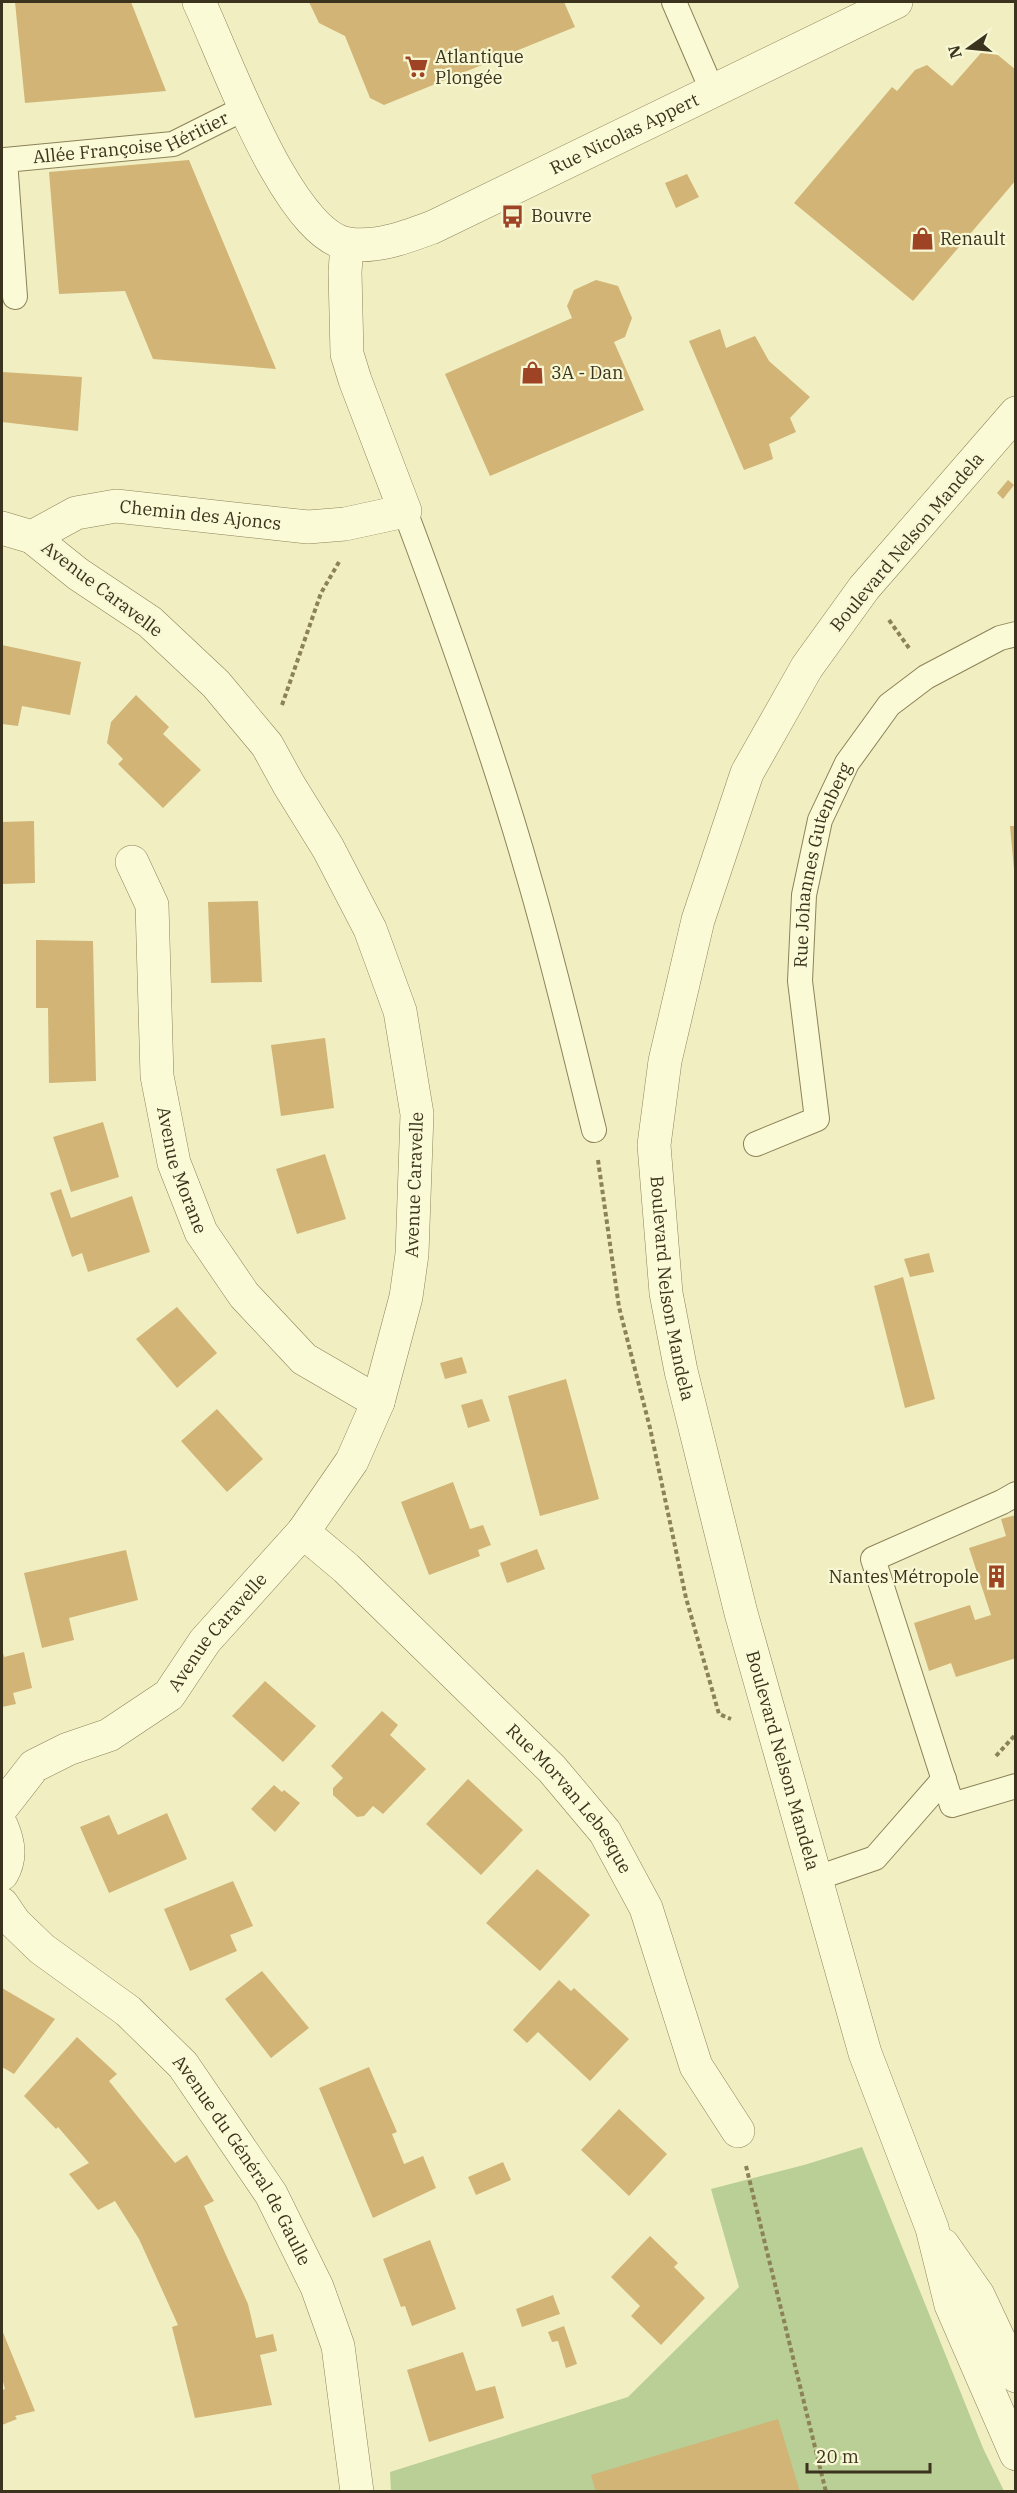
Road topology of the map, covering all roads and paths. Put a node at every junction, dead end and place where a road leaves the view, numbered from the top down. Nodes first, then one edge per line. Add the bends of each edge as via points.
1 (199, 2) edge
2 (674, 2) edge
3 (896, 2) edge
4 (712, 90) junction
5 (246, 107) junction
6 (347, 244) junction
7 (15, 297) dead end
8 (1016, 413) edge
9 (405, 511) junction
10 (368, 520) junction
11 (2, 528) edge
12 (33, 537) junction
13 (864, 588) junction
14 (1016, 634) edge
15 (926, 676) junction
16 (267, 746) junction
17 (132, 862) dead end
18 (594, 1130) dead end
19 (756, 1144) dead end
20 (378, 1402) junction
21 (1016, 1494) edge
22 (303, 1532) junction
23 (944, 1779) junction
24 (1016, 1786) edge
25 (2, 1807) edge
26 (2, 1827) edge
27 (2, 1874) edge
28 (817, 1878) junction
29 (2, 1904) edge
30 (738, 2131) joint
31 (932, 2228) junction
32 (1016, 2376) edge
33 (1016, 2454) edge
34 (357, 2492) edge
35 (826, 2492) edge

1 - 5 street
2 - 4 lane
3 - 4 street, Rue Nicolas Appert
4 - 6 street, Rue Nicolas Appert via 433,227 398,240
5 - 6 street via 280,178 304,214 325,233
5 - 7 lane, Allée Françoise Héritier via 174,144 5,160
6 - 9 street via 347,354
8 - 13 street, Boulevard Nelson Mandela
9 - 10 street, Chemin des Ajoncs
9 - 18 lane via 502,786
10 - 12 street, Chemin des Ajoncs via 308,527 116,506 76,513
10 - 16 path via 321,593
11 - 12 street
12 - 16 street, Avenue Caravelle via 78,574 150,622 216,684
13 - 15 path
13 - 28 street, Boulevard Nelson Mandela via 807,667 747,773 698,920 666,1061 654,1145 666,1293 681,1371 741,1613
14 - 15 lane, Rue Johannes Gutenberg via 1000,638
15 - 19 lane, Rue Johannes Gutenberg via 889,705 847,763 820,820 804,895 800,981 817,1119
16 - 20 street, Avenue Caravelle via 328,848 370,929 400,1011 417,1114 411,1254 406,1297
17 - 20 street, Avenue Morane via 152,905 161,1098 174,1163 201,1232 244,1295 304,1359
20 - 22 street, Avenue Caravelle via 352,1461
21 - 23 lane via 873,1559
22 - 25 street, Avenue Caravelle via 205,1641 169,1695 109,1735 34,1766
22 - 30 street, Rue Morvan Lebesque via 346,1568 552,1769 605,1832 646,1908 696,2066
23 - 24 lane via 952,1805
23 - 28 lane via 875,1858
26 - 27 street via 9,1854
28 - 31 street, Boulevard Nelson Mandela via 865,2053
29 - 34 street, Avenue du Général de Gaulle via 42,1949 128,2011 183,2065 271,2194 317,2287 338,2346
30 - 35 path
31 - 32 street, Boulevard Nelson Mandela via 978,2295
31 - 33 street, Boulevard Nelson Mandela via 951,2305

